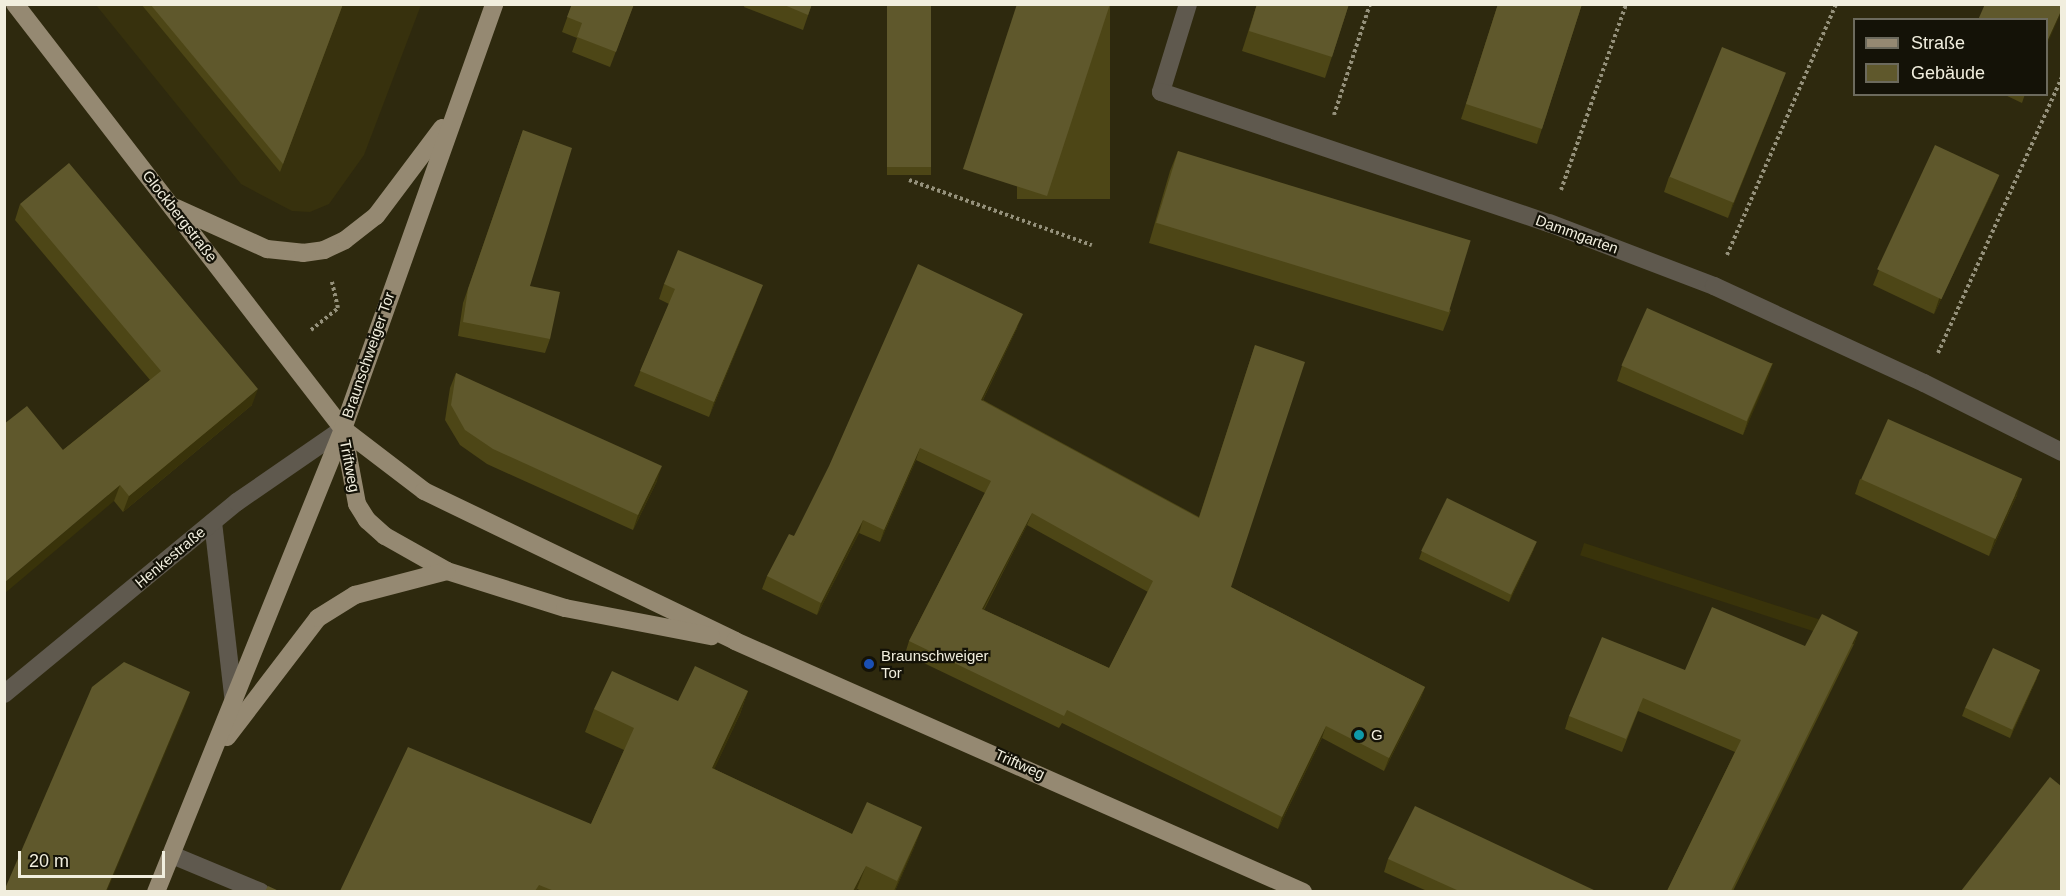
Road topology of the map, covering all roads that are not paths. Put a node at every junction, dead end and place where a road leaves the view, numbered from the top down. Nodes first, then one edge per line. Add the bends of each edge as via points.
1 (15, 4) edge
2 (494, 4) edge
3 (1188, 4) edge
4 (452, 115) junction
5 (175, 207) junction
6 (343, 429) junction
7 (2061, 452) edge
8 (213, 522) junction
9 (447, 571) junction
10 (735, 641) junction
11 (4, 694) edge
12 (234, 703) junction
13 (215, 753) junction
14 (172, 855) junction
15 (156, 891) edge
16 (261, 891) edge
17 (1303, 891) edge

1 - 5 main road, Glockbergstraße
2 - 4 main road, Braunschweiger Tor
3 - 7 street, Dammgarten via 1161,92 1549,223 1714,286 1924,383
4 - 5 main road via 376,216 345,240 324,250 303,253 267,249
4 - 6 main road, Braunschweiger Tor
5 - 6 main road, Glockbergstraße
6 - 8 street, Henkestraße
6 - 9 main road, Triftweg via 357,504 367,520 385,536
6 - 10 main road, Triftweg via 424,491
6 - 12 main road, Braunschweiger Tor
8 - 11 street, Henkestraße
8 - 12 street, Braunschweiger Tor
9 - 10 main road, Triftweg via 565,608
9 - 13 main road via 355,595 318,618
10 - 17 main road, Triftweg
12 - 13 main road, Braunschweiger Tor
13 - 14 main road, Braunschweiger Tor
14 - 15 main road, Braunschweiger Tor
14 - 16 street

